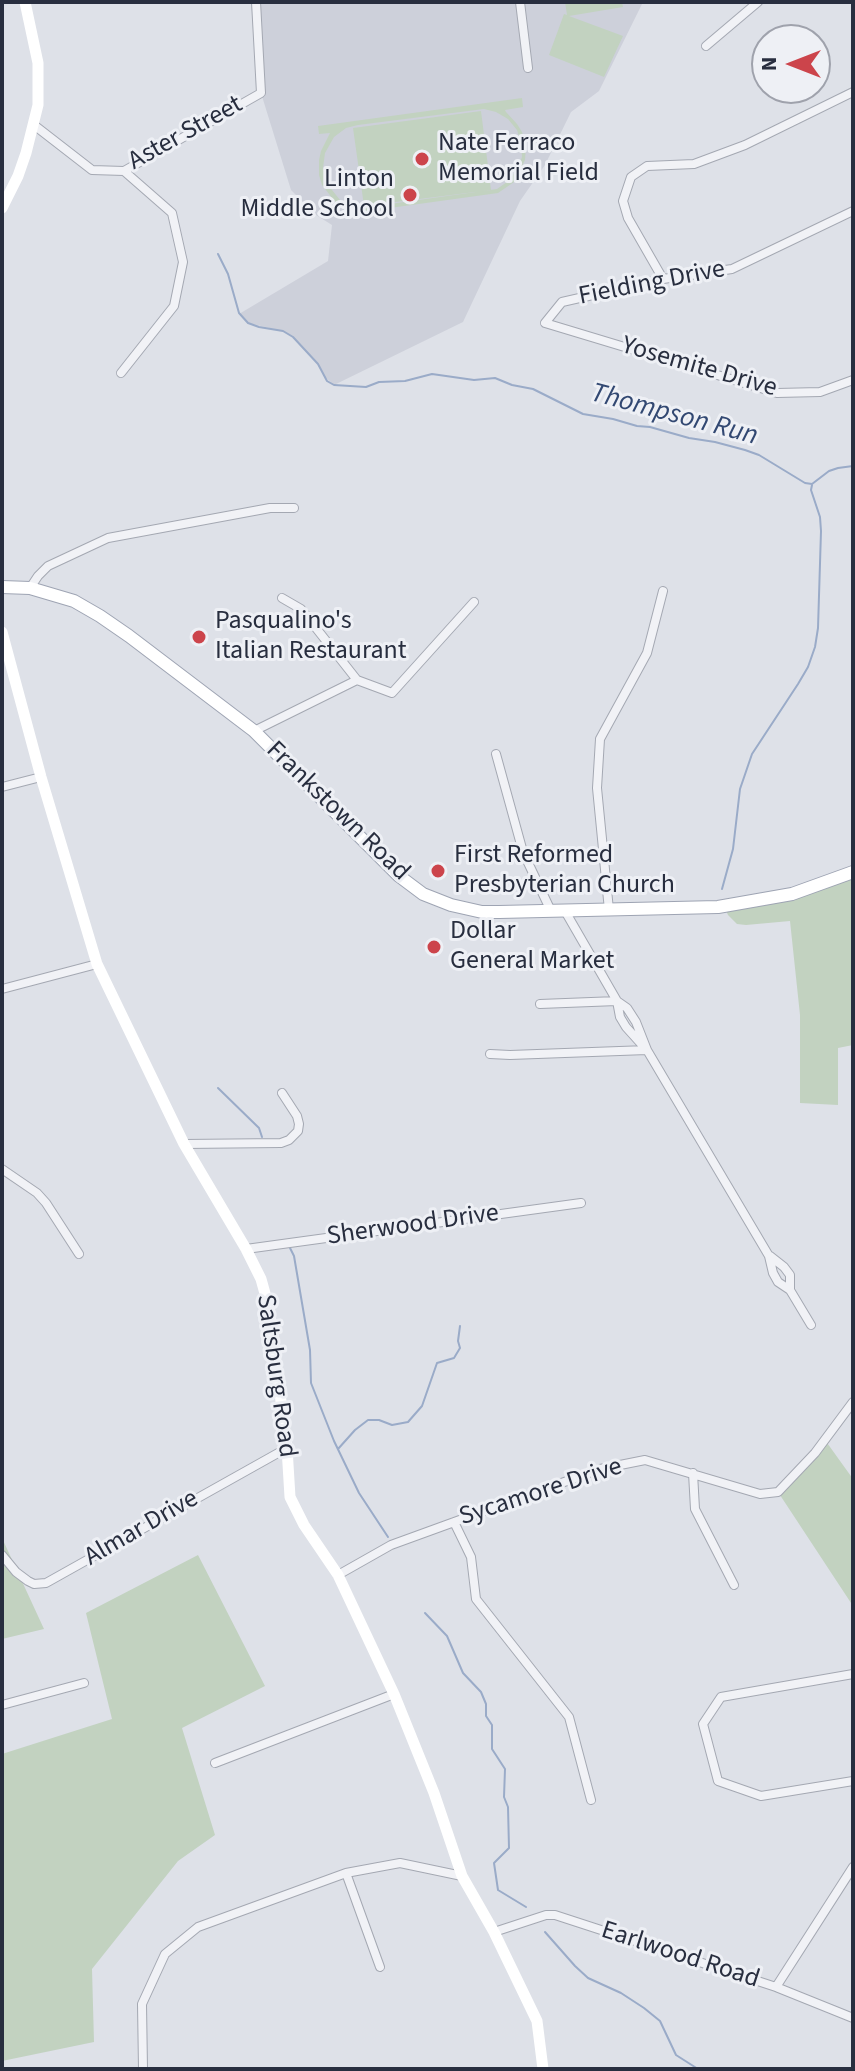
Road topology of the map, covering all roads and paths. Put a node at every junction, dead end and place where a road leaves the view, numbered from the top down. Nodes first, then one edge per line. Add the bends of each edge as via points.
1 (25, 2) edge
2 (256, 2) edge
3 (520, 2) edge
4 (758, 2) edge
5 (706, 46) dead end
6 (528, 68) dead end
7 (853, 92) edge
8 (34, 125) junction
9 (124, 171) junction
10 (2, 208) edge
11 (853, 211) edge
12 (663, 279) junction
13 (545, 323) joint
14 (121, 373) dead end
15 (853, 380) edge
16 (294, 508) dead end
17 (2, 587) edge
18 (30, 588) junction
19 (663, 591) dead end
20 (282, 598) dead end
21 (474, 602) dead end
22 (2, 632) edge
23 (357, 680) junction
24 (254, 731) junction
25 (496, 754) dead end
26 (41, 777) junction
27 (2, 787) edge
28 (853, 872) edge
29 (609, 910) junction
30 (558, 911) junction
31 (97, 964) junction
32 (2, 989) edge
33 (617, 1001) junction
34 (540, 1004) dead end
35 (647, 1050) junction
36 (490, 1054) dead end
37 (282, 1093) dead end
38 (184, 1144) junction
39 (2, 1169) edge
40 (581, 1203) dead end
41 (246, 1249) junction
42 (79, 1254) dead end
43 (811, 1325) dead end
44 (853, 1402) edge
45 (287, 1448) junction
46 (693, 1473) junction
47 (454, 1522) junction
48 (2, 1555) edge
49 (338, 1575) junction
50 (734, 1585) dead end
51 (853, 1674) edge
52 (84, 1683) dead end
53 (394, 1694) junction
54 (2, 1705) edge
55 (215, 1763) dead end
56 (853, 1781) edge
57 (591, 1800) dead end
58 (853, 1869) edge
59 (346, 1873) junction
60 (462, 1876) junction
61 (494, 1932) junction
62 (380, 1967) dead end
63 (776, 1987) junction
64 (853, 2018) edge
65 (143, 2069) edge
66 (543, 2069) edge

1 - 8 main road via 38,63
2 - 9 street, Aster Street via 261,93
3 - 6 street
4 - 5 street
7 - 12 street via 745,145 694,164 647,166 631,177 623,201 628,218
8 - 9 street, Aster Street via 92,170
8 - 10 main road
9 - 14 street via 172,213 183,262 174,306
11 - 12 street, Fielding Drive via 732,269
12 - 13 street, Fielding Drive via 562,302
13 - 15 street, Yosemite Drive via 777,393 820,392
16 - 18 street via 108,538 48,566
17 - 18 main road, Frankstown Road
18 - 24 main road, Frankstown Road via 74,601 100,616
19 - 29 street via 647,653 600,739 597,788
20 - 23 street via 301,609
21 - 23 street via 392,693
22 - 26 main road, Saltsburg Road
23 - 24 street
24 - 30 main road, Frankstown Road via 388,867 423,894 482,912
25 - 30 street via 523,852
26 - 27 street
26 - 31 main road, Saltsburg Road
28 - 29 main road, Frankstown Road via 792,894 739,905
29 - 30 main road, Frankstown Road
30 - 33 street
31 - 32 street
31 - 38 main road, Saltsburg Road
33 - 34 street
33 - 35 street via 626,1027
35 - 36 street
35 - 43 street via 769,1256 790,1275 790,1290
37 - 38 street via 299,1124 289,1140
38 - 41 main road, Saltsburg Road
39 - 42 street via 37,1193
40 - 41 street, Sherwood Drive
41 - 45 main road, Saltsburg Road via 269,1308
44 - 46 street, Sycamore Drive via 778,1492 760,1494
45 - 48 street, Almar Drive via 46,1583 28,1581
45 - 49 main road, Saltsburg Road via 294,1508
46 - 47 street, Sycamore Drive via 645,1460 600,1469
46 - 50 street via 695,1509
47 - 49 street, Sycamore Drive via 391,1545
47 - 57 street via 471,1557 476,1599 569,1717
49 - 53 main road, Saltsburg Road
51 - 56 street via 721,1697 703,1724 718,1781 761,1796
52 - 54 street
53 - 55 street
53 - 60 main road, Saltsburg Road
58 - 63 street, Earlwood Road
59 - 60 street via 400,1863
59 - 62 street
59 - 65 street via 198,1927 165,1954 142,2004
60 - 61 main road, Saltsburg Road
61 - 63 street, Earlwood Road via 555,1915
61 - 66 main road, Saltsburg Road via 537,2021
63 - 64 street

